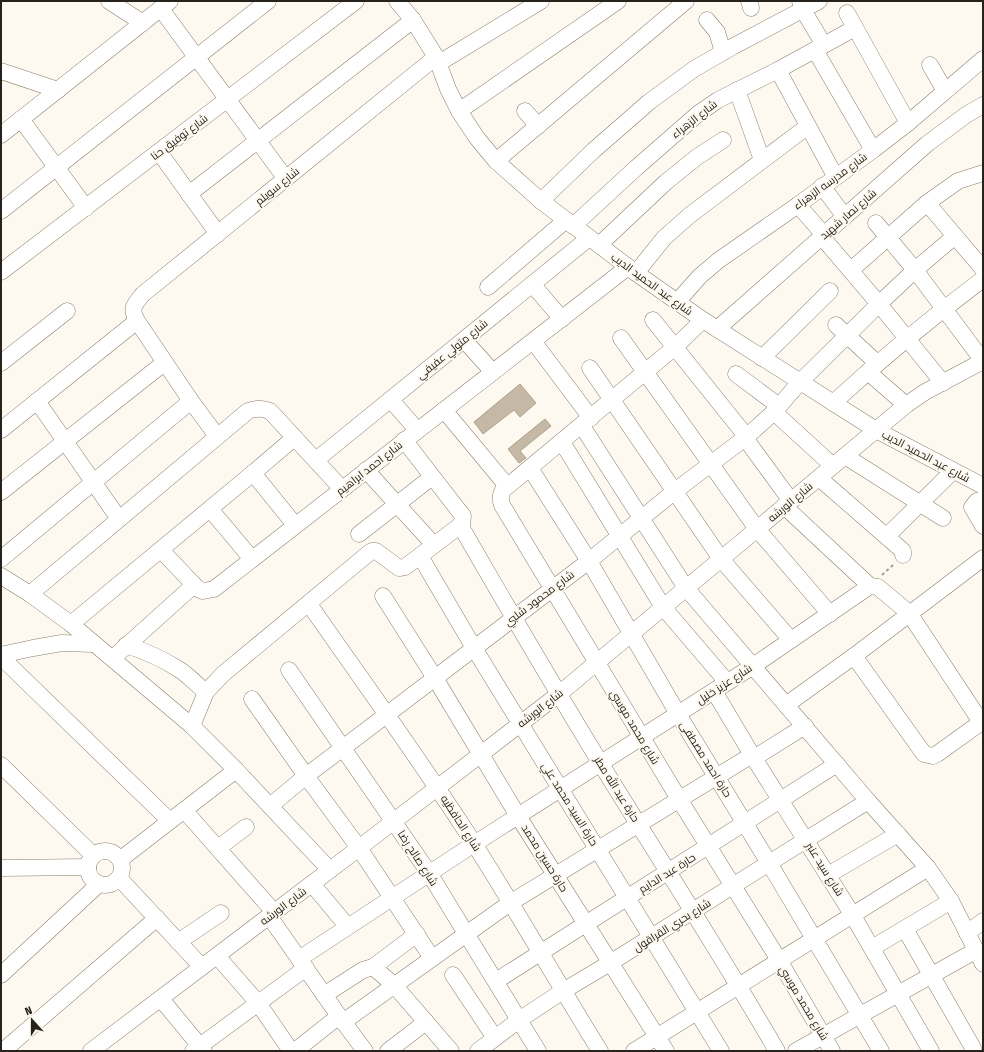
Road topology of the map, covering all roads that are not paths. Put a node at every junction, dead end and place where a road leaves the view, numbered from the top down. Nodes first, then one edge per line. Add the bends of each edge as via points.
1 (109, 1) edge
2 (268, 1) edge
3 (356, 1) edge
4 (618, 1) edge
5 (686, 1) edge
6 (819, 1) edge
7 (539, 2) edge
8 (403, 3) edge
9 (166, 5) edge
10 (801, 5) edge
11 (847, 13) dead end
12 (412, 20) junction
13 (707, 20) dead end
14 (143, 23) junction
15 (855, 28) junction
16 (819, 48) junction
17 (723, 52) junction
18 (196, 57) junction
19 (983, 59) edge
20 (437, 60) junction
21 (930, 65) dead end
22 (778, 70) junction
23 (1, 71) edge
24 (58, 90) junction
25 (737, 90) junction
26 (945, 91) junction
27 (227, 100) junction
28 (983, 105) edge
29 (459, 111) junction
30 (525, 111) dead end
31 (21, 119) junction
32 (908, 123) junction
33 (538, 126) junction
34 (808, 126) junction
35 (1, 135) edge
36 (723, 140) dead end
37 (258, 141) junction
38 (873, 150) junction
39 (159, 152) junction
40 (762, 160) junction
41 (496, 161) junction
42 (57, 167) junction
43 (983, 173) edge
44 (835, 176) junction
45 (286, 180) junction
46 (822, 186) junction
47 (189, 194) junction
48 (541, 201) junction
49 (927, 203) junction
50 (798, 205) junction
51 (86, 208) junction
52 (1, 211) edge
53 (845, 217) junction
54 (570, 223) junction
55 (876, 223) dead end
56 (218, 234) junction
57 (824, 236) junction
58 (955, 236) junction
59 (888, 238) junction
60 (594, 241) junction
61 (983, 268) edge
62 (632, 270) junction
63 (851, 270) junction
64 (915, 270) junction
65 (1, 272) edge
66 (983, 279) edge
67 (532, 284) junction
68 (488, 287) dead end
69 (830, 291) dead end
70 (677, 302) junction
71 (879, 304) junction
72 (944, 309) junction
73 (67, 311) dead end
74 (562, 319) junction
75 (654, 320) dead end
76 (703, 320) junction
77 (137, 322) junction
78 (717, 329) junction
79 (842, 330) junction
80 (622, 338) dead end
81 (907, 338) junction
82 (464, 340) junction
83 (533, 342) junction
84 (675, 347) junction
85 (762, 358) junction
86 (983, 361) edge
87 (1, 363) edge
88 (164, 363) junction
89 (590, 368) dead end
90 (872, 368) junction
91 (645, 371) junction
92 (493, 372) junction
93 (736, 374) dead end
94 (800, 382) junction
95 (943, 383) junction
96 (391, 400) junction
97 (612, 400) junction
98 (37, 401) junction
99 (191, 401) junction
100 (833, 403) junction
101 (906, 405) junction
102 (777, 409) junction
103 (444, 410) junction
104 (586, 422) junction
105 (1, 430) edge
106 (417, 430) junction
107 (876, 430) junction
108 (217, 436) junction
109 (746, 437) junction
110 (294, 438) junction
111 (404, 440) junction
112 (65, 442) junction
113 (562, 442) junction
114 (316, 460) junction
115 (839, 461) junction
116 (711, 463) junction
117 (530, 468) junction
118 (366, 470) junction
119 (953, 471) junction
120 (253, 473) junction
121 (432, 476) junction
122 (819, 478) junction
123 (93, 482) junction
124 (507, 486) junction
125 (983, 486) edge
126 (342, 489) junction
127 (675, 491) junction
128 (1, 492) edge
129 (983, 499) edge
130 (397, 504) junction
131 (788, 504) junction
132 (920, 504) junction
133 (210, 509) junction
134 (642, 518) junction
135 (943, 518) dead end
136 (119, 519) junction
137 (295, 525) junction
138 (460, 525) junction
139 (983, 526) edge
140 (757, 529) junction
141 (359, 534) dead end
142 (619, 536) junction
143 (887, 536) junction
144 (434, 545) junction
145 (161, 550) junction
146 (903, 555) road end
147 (420, 556) junction
148 (983, 558) edge
149 (1, 559) edge
150 (252, 559) junction
151 (721, 559) junction
152 (589, 561) junction
153 (1, 576) edge
154 (194, 585) junction
155 (870, 586) junction
156 (553, 588) junction
157 (686, 588) junction
158 (30, 594) junction
159 (383, 596) dead end
160 (309, 604) junction
161 (663, 607) junction
162 (909, 613) junction
163 (830, 614) junction
164 (513, 618) junction
165 (71, 624) junction
166 (631, 633) junction
167 (791, 640) junction
168 (93, 644) junction
169 (126, 645) junction
170 (474, 648) junction
171 (1, 656) edge
172 (854, 656) junction
173 (113, 658) junction
174 (596, 662) junction
175 (753, 666) junction
176 (289, 670) dead end
177 (435, 678) junction
178 (727, 682) junction
179 (714, 691) junction
180 (206, 692) junction
181 (559, 694) junction
182 (252, 699) dead end
183 (786, 704) junction
184 (386, 714) junction
185 (678, 714) junction
186 (982, 721) edge
187 (520, 724) junction
188 (192, 726) junction
189 (805, 726) junction
190 (641, 737) junction
191 (342, 748) junction
192 (481, 754) junction
193 (753, 756) junction
194 (601, 763) junction
195 (838, 764) junction
196 (1, 765) edge
197 (236, 770) junction
198 (306, 776) junction
199 (716, 776) junction
200 (437, 787) junction
201 (561, 788) junction
202 (679, 799) junction
203 (781, 800) junction
204 (868, 801) junction
205 (270, 806) junction
206 (184, 810) junction
207 (518, 816) junction
208 (170, 821) junction
209 (394, 821) junction
210 (745, 823) junction
211 (639, 824) junction
212 (246, 827) dead end
213 (898, 834) junction
214 (806, 840) junction
215 (474, 844) junction
216 (708, 846) junction
217 (218, 848) junction
218 (359, 848) junction
219 (598, 849) junction
220 (121, 860) junction
221 (90, 861) junction
222 (769, 863) junction
223 (1, 868) edge
224 (928, 868) junction
225 (330, 870) junction
226 (668, 872) junction
227 (429, 873) junction
228 (828, 875) junction
229 (556, 876) junction
230 (119, 878) junction
231 (99, 884) junction
232 (312, 884) junction
233 (732, 887) junction
234 (393, 897) junction
235 (628, 897) junction
236 (952, 901) junction
237 (510, 904) junction
238 (693, 911) junction
239 (221, 913) dead end
240 (272, 914) junction
241 (852, 914) junction
242 (157, 918) junction
243 (983, 921) edge
244 (586, 923) junction
245 (348, 927) junction
246 (905, 929) junction
247 (417, 934) junction
248 (967, 934) junction
249 (467, 935) junction
250 (652, 937) junction
251 (814, 938) junction
252 (178, 942) junction
253 (872, 948) junction
254 (540, 953) junction
255 (217, 956) junction
256 (432, 958) junction
257 (979, 958) edge
258 (778, 960) junction
259 (303, 963) junction
260 (610, 963) junction
261 (202, 967) junction
262 (373, 967) junction
263 (1, 975) edge
264 (453, 975) dead end
265 (932, 975) junction
266 (496, 981) junction
267 (394, 985) junction
268 (739, 985) junction
269 (562, 991) junction
270 (899, 994) junction
271 (324, 995) junction
272 (160, 999) junction
273 (258, 1003) junction
274 (698, 1011) junction
275 (860, 1016) junction
276 (341, 1019) junction
277 (519, 1020) junction
278 (426, 1022) junction
279 (657, 1036) junction
280 (824, 1036) junction
281 (495, 1038) junction
282 (974, 1047) edge
283 (98, 1049) edge
284 (199, 1049) edge
285 (300, 1049) edge
286 (3, 1051) edge
287 (365, 1051) edge
288 (388, 1051) edge
289 (451, 1051) edge
290 (478, 1051) edge
291 (538, 1051) edge
292 (600, 1051) edge
293 (634, 1051) edge
294 (666, 1051) edge
295 (722, 1051) edge
296 (777, 1051) edge
297 (796, 1051) edge
298 (832, 1051) edge
299 (881, 1051) edge
300 (931, 1051) edge

1 - 14 street
2 - 18 street
3 - 27 street, شارع توفيق حنا
4 - 29 street
5 - 33 street
6 - 10 street
7 - 20 street, شارع سويلم
8 - 12 street, شارع عبد الحميد الديب
9 - 14 street
9 - 18 street
10 - 16 street
10 - 17 street
11 - 15 street
12 - 20 street, شارع عبد الحميد الديب
12 - 37 street
13 - 17 street via 717,32
14 - 24 street
15 - 16 street, شارع الزهراء
15 - 32 street
16 - 22 street, شارع الزهراء
16 - 38 street
17 - 48 street via 694,69 650,102 594,150
18 - 27 street
18 - 42 street
19 - 26 street, شارع مدرسه الزهراء
20 - 29 street, شارع عبد الحميد الديب
20 - 45 street, شارع سويلم
21 - 26 street
22 - 25 street, شارع الزهراء
22 - 34 street
23 - 24 street
24 - 31 street
25 - 40 street
25 - 54 street, شارع الزهراء via 699,113
26 - 32 street, شارع مدرسه الزهراء
27 - 37 street
27 - 39 street, شارع توفيق حنا
28 - 53 street, شارع نصار شهيد via 927,144
29 - 41 street, شارع عبد الحميد الديب
30 - 33 street
31 - 35 street
31 - 42 street
32 - 38 street, شارع مدرسه الزهراء
33 - 41 street
34 - 40 street, شارع احمد ابراهيم
34 - 44 street
36 - 60 street, شارع متولي عفيفي via 697,157
37 - 45 street
37 - 47 street
38 - 44 street, شارع مدرسه الزهراء
39 - 47 street
39 - 51 street, شارع توفيق حنا
40 - 62 street, شارع احمد ابراهيم via 690,214
41 - 48 street, شارع عبد الحميد الديب
42 - 51 street
42 - 52 street
43 - 49 street via 958,181
44 - 46 street, شارع مدرسه الزهراء
45 - 56 street, شارع سويلم
46 - 50 street, شارع مدرسه الزهراء
46 - 53 street
47 - 56 street
48 - 54 street, شارع عبد الحميد الديب
49 - 58 street
49 - 59 street
50 - 57 street
50 - 70 street, شارع مدرسه الزهراء via 719,260 700,276
51 - 65 street, شارع توفيق حنا
53 - 57 street, شارع نصار شهيد
54 - 60 street, شارع عبد الحميد الديب
54 - 68 street, شارع الزهراء
55 - 59 street
56 - 77 street, شارع سويلم via 142,294 133,306
57 - 63 street
57 - 78 street, شارع نصار شهيد
58 - 61 street
58 - 64 street, شارع محمود شلبي
59 - 63 street
59 - 64 street
60 - 62 street, شارع عبد الحميد الديب
60 - 67 street, شارع متولي عفيفي
62 - 70 street, شارع عبد الحميد الديب
62 - 74 street, شارع احمد ابراهيم
63 - 71 street
64 - 71 street, شارع محمود شلبي
64 - 72 street
66 - 72 street
67 - 74 street
67 - 82 street, شارع متولي عفيفي
69 - 85 street
70 - 76 street, شارع عبد الحميد الديب
71 - 79 street, شارع محمود شلبي
71 - 81 street
72 - 81 street
72 - 86 street
73 - 87 street
74 - 83 street, شارع احمد ابراهيم
75 - 84 street
76 - 78 street, شارع عبد الحميد الديب
76 - 84 street
77 - 88 street
77 - 98 street
78 - 85 street, شارع عبد الحميد الديب
79 - 90 street
79 - 94 street, شارع محمود شلبي
80 - 91 street
81 - 90 street
81 - 95 street
82 - 92 street
82 - 96 street, شارع متولي عفيفي
83 - 92 street, شارع احمد ابراهيم
83 - 104 street
84 - 91 street
84 - 109 street
85 - 94 street, شارع عبد الحميد الديب
86 - 95 street, شارع الورشه
88 - 99 street
88 - 112 street
89 - 97 street
90 - 100 street
90 - 101 street
91 - 97 street
91 - 116 street
92 - 103 street, شارع احمد ابراهيم
93 - 102 street
94 - 100 street, شارع عبد الحميد الديب
94 - 102 street, شارع محمود شلبي
95 - 101 street, شارع الورشه
96 - 106 street
96 - 114 street, شارع متولي عفيفي
97 - 104 street
97 - 127 street
98 - 105 street
98 - 112 street
99 - 108 street
99 - 123 street
100 - 107 street, شارع عبد الحميد الديب
101 - 107 street, شارع الورشه
102 - 109 street, شارع محمود شلبي
102 - 115 street
103 - 106 street, شارع احمد ابراهيم
103 - 124 street
104 - 113 street
104 - 134 street
106 - 111 street, شارع احمد ابراهيم
107 - 115 street, شارع الورشه
107 - 119 street, شارع عبد الحميد الديب
108 - 110 street via 248,411 263,409 270,411
108 - 136 street
109 - 116 street, شارع محمود شلبي
109 - 131 street
110 - 114 street
110 - 120 street
111 - 118 street, شارع احمد ابراهيم
111 - 121 street
112 - 123 street
112 - 128 street
113 - 117 street
113 - 142 street
114 - 126 street
115 - 122 street, شارع الورشه
115 - 132 street
116 - 127 street, شارع محمود شلبي
116 - 140 street
117 - 124 street
117 - 152 street, حارة احمد مصطفى
118 - 126 street, شارع احمد ابراهيم
118 - 130 street
119 - 125 street, شارع عبد الحميد الديب
119 - 132 street
120 - 133 street
120 - 137 street
121 - 130 street
121 - 138 street, حارة عبد الله مطر via 463,516
122 - 131 street, شارع الورشه
122 - 143 street
123 - 136 street
123 - 149 street
124 - 156 street, شارع محمد موسي via 500,494 502,505
126 - 137 street, شارع احمد ابراهيم
127 - 134 street, شارع محمود شلبي
127 - 151 street
129 - 139 street via 972,507
130 - 141 street
130 - 144 street
131 - 140 street, شارع الورشه
131 - 155 street
132 - 135 street
132 - 143 street
133 - 145 street
133 - 150 street
134 - 142 street, شارع محمود شلبي
134 - 157 street
136 - 158 street
137 - 150 street, شارع احمد ابراهيم
138 - 144 street
138 - 164 street, حارة عبد الله مطر
140 - 151 street, شارع الورشه
140 - 163 street
142 - 152 street, شارع محمود شلبي
142 - 161 street
143 - 146 street via 903,551
144 - 147 street
145 - 154 street
145 - 165 street
147 - 160 street via 405,567 399,568 376,551 372,551
147 - 170 street, حارة السيد محمد علي
148 - 162 street
150 - 154 street, شارع احمد ابراهيم via 214,589 203,591
151 - 157 street, شارع الورشه
151 - 167 street
152 - 156 street, شارع محمود شلبي
152 - 166 street, حارة احمد مصطفى
153 - 158 street
154 - 169 street
155 - 162 street via 878,587
155 - 163 street, شارع عزيز خليل
156 - 164 street, شارع محمود شلبي
156 - 174 street, شارع محمد موسي
157 - 161 street, شارع الورشه
157 - 175 street
158 - 165 street
159 - 177 street, حارة حسين محمد
160 - 180 street via 223,674
160 - 184 street, شارع الحافظيه
161 - 166 street, شارع الورشه
161 - 178 street
162 - 172 street
162 - 186 street
163 - 167 street, شارع عزيز خليل
164 - 170 street, شارع محمود شلبي
164 - 181 street, حارة عبد الله مطر
165 - 168 street
166 - 174 street, شارع الورشه
166 - 185 street, حارة احمد مصطفى
167 - 175 street, شارع عزيز خليل
168 - 171 street via 62,643
168 - 173 street
169 - 173 street
169 - 180 street via 165,661
170 - 177 street, شارع محمود شلبي
170 - 187 street, حارة السيد محمد علي
171 - 208 street
172 - 183 street
172 - 186 street via 924,754 937,754
173 - 188 street
174 - 181 street, شارع الورشه
174 - 190 street, شارع محمد موسي
175 - 178 street, شارع عزيز خليل
175 - 183 street
176 - 191 street, شارع صالح رضا
177 - 184 street, شارع محمود شلبي
177 - 192 street, حارة حسين محمد
178 - 179 street, شارع عزيز خليل
179 - 185 street, شارع عزيز خليل
179 - 193 street, شارع سيد عنبر
180 - 188 street
181 - 187 street, شارع الورشه
181 - 194 street, حارة عبد الله مطر
182 - 198 street
183 - 189 street
184 - 191 street, شارع محمود شلبي
184 - 200 street, شارع الحافظيه
185 - 190 street, شارع عزيز خليل
185 - 199 street, حارة احمد مصطفى
187 - 192 street, شارع الورشه
187 - 201 street, حارة السيد محمد علي
188 - 197 street
189 - 193 street
189 - 195 street
190 - 194 street, شارع عزيز خليل
190 - 202 street, شارع محمد موسي
191 - 198 street, شارع محمود شلبي
191 - 209 street, شارع صالح رضا
192 - 200 street, شارع الورشه
192 - 207 street, حارة حسين محمد
193 - 199 street
193 - 203 street, شارع سيد عنبر
194 - 201 street, شارع عزيز خليل
194 - 211 street, حارة عبد الله مطر
195 - 203 street, حارة عبد الدايم
195 - 204 street
196 - 221 street
197 - 205 street
197 - 206 street
198 - 205 street, شارع محمود شلبي
198 - 218 street
199 - 202 street
199 - 210 street, حارة احمد مصطفى
200 - 209 street, شارع الورشه
200 - 215 street, شارع الحافظيه
201 - 207 street, شارع عزيز خليل
201 - 219 street, حارة السيد محمد علي
202 - 211 street
202 - 216 street, شارع محمد موسي
203 - 210 street, حارة عبد الدايم
203 - 214 street, شارع سيد عنبر
204 - 213 street
204 - 214 street, شارع بحري القراقول
205 - 225 street
206 - 208 street
206 - 217 street
207 - 215 street, شارع عزيز خليل
207 - 229 street, حارة حسين محمد
208 - 220 street
209 - 218 street, شارع الورشه
209 - 227 street, شارع صالح رضا
210 - 216 street, حارة عبد الدايم
210 - 222 street, حارة احمد مصطفى
211 - 219 street
211 - 226 street, حارة عبد الله مطر
212 - 217 street
213 - 224 street
213 - 228 street
214 - 222 street, شارع بحري القراقول
214 - 228 street, شارع سيد عنبر
215 - 227 street, شارع عزيز خليل
215 - 237 street, شارع الحافظيه
216 - 226 street, حارة عبد الدايم
216 - 233 street, شارع محمد موسي
217 - 240 street
218 - 225 street, شارع الورشه
218 - 234 street
219 - 229 street
219 - 235 street, حارة السيد محمد علي
220 - 221 street via 113,852 103,850
220 - 230 street via 123,869
221 - 223 street
221 - 231 street via 90,877
222 - 233 street, شارع بحري القراقول
222 - 251 street, حارة احمد مصطفى
224 - 236 street
224 - 241 street
225 - 232 street, شارع الورشه
226 - 235 street, حارة عبد الدايم
226 - 238 street, حارة عبد الله مطر
227 - 234 street, شارع عزيز خليل
227 - 249 street, شارع صالح رضا
228 - 241 street, شارع سيد عنبر
229 - 237 street
229 - 244 street, حارة حسين محمد
230 - 231 street via 112,884
230 - 242 street
231 - 263 street
232 - 240 street, شارع الورشه
232 - 245 street
233 - 238 street, شارع بحري القراقول
233 - 258 street, شارع محمد موسي
234 - 245 street, شارع عزيز خليل
234 - 247 street
235 - 244 street, حارة عبد الدايم
235 - 250 street, حارة السيد محمد علي
236 - 246 street
236 - 248 street
237 - 249 street
237 - 254 street, شارع الحافظيه
238 - 250 street, شارع بحري القراقول
238 - 268 street, حارة عبد الله مطر
239 - 252 street
240 - 255 street, شارع الورشه
240 - 259 street
241 - 251 street
241 - 253 street, شارع سيد عنبر
242 - 252 street
242 - 286 street
243 - 248 street
244 - 254 street, حارة عبد الدايم
244 - 260 street, حارة حسين محمد
245 - 259 street, شارع عزيز خليل
246 - 253 street
246 - 265 street
247 - 256 street
247 - 262 street
248 - 257 street
249 - 256 street
249 - 266 street, شارع صالح رضا
250 - 260 street, شارع بحري القراقول
250 - 274 street, حارة السيد محمد علي
251 - 258 street
251 - 275 street, حارة احمد مصطفى
252 - 261 street
253 - 270 street, شارع سيد عنبر
254 - 266 street, حارة عبد الدايم
254 - 269 street, شارع الحافظيه
255 - 261 street, شارع الورشه
255 - 273 street
256 - 267 street
257 - 265 street
258 - 268 street
258 - 280 street, شارع محمد موسي
259 - 271 street
259 - 273 street, شارع عزيز خليل
260 - 269 street, شارع بحري القراقول
260 - 279 street, حارة حسين محمد
261 - 272 street, شارع الورشه
262 - 267 street
262 - 271 street via 363,970
264 - 281 street
265 - 270 street
265 - 282 street
266 - 277 street, شارع صالح رضا
267 - 276 street
267 - 278 street
268 - 274 street
268 - 296 street, حارة عبد الله مطر
269 - 277 street, شارع بحري القراقول
269 - 292 street, شارع الحافظيه
270 - 275 street
270 - 300 street, شارع سيد عنبر
271 - 276 street
272 - 283 street, شارع الورشه
272 - 284 street
273 - 284 street, شارع عزيز خليل
273 - 285 street
274 - 279 street
274 - 295 street, حارة السيد محمد علي
275 - 280 street
275 - 299 street, حارة احمد مصطفى
276 - 285 street
276 - 287 street
277 - 281 street, شارع بحري القراقول
277 - 291 street, شارع صالح رضا
278 - 288 street
278 - 289 street
279 - 293 street
279 - 294 street, حارة حسين محمد
280 - 297 street
280 - 298 street, شارع محمد موسي
281 - 290 street, شارع بحري القراقول

